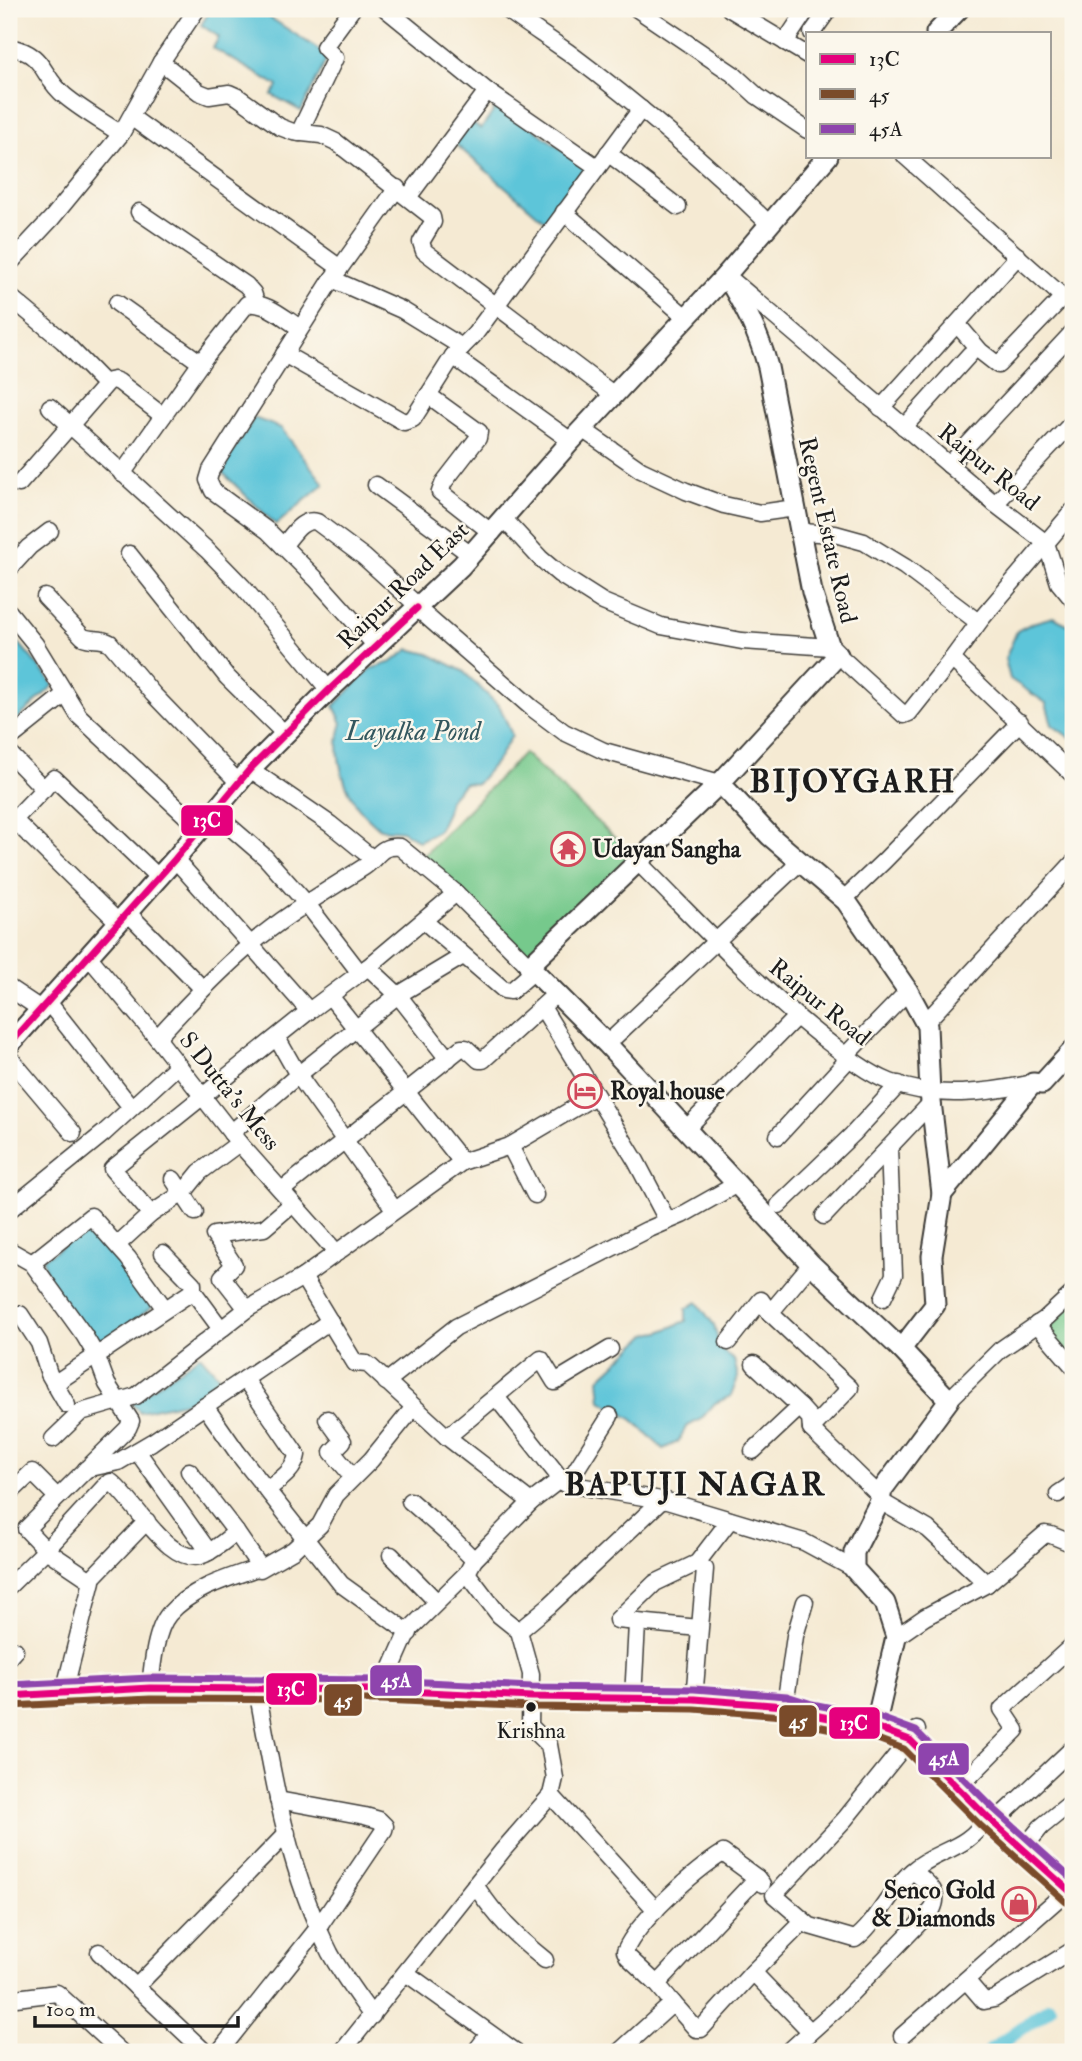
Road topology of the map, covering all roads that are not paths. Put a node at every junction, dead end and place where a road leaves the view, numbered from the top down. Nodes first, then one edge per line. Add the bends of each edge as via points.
1 (197, 9) edge
2 (352, 9) edge
3 (386, 9) edge
4 (506, 9) edge
5 (637, 9) edge
6 (730, 9) edge
7 (807, 9) edge
8 (829, 9) edge
9 (959, 9) edge
10 (813, 32) edge
11 (937, 32) edge
12 (785, 42) junction
13 (9, 47) edge
14 (805, 49) edge
15 (160, 62) junction
16 (487, 91) junction
17 (641, 109) junction
18 (131, 117) junction
19 (806, 129) edge
20 (299, 133) junction
21 (121, 134) junction
22 (608, 153) junction
23 (826, 158) edge
24 (907, 158) edge
25 (597, 167) junction
26 (403, 192) junction
27 (678, 207) dead end
28 (139, 212) dead end
29 (564, 212) junction
30 (769, 224) junction
31 (1018, 256) junction
32 (9, 264) edge
33 (336, 273) junction
34 (726, 275) junction
35 (9, 296) edge
36 (256, 302) junction
37 (1068, 302) edge
38 (117, 303) dead end
39 (496, 305) junction
40 (687, 318) junction
41 (957, 324) junction
42 (300, 328) junction
43 (1073, 332) edge
44 (457, 351) junction
45 (284, 354) junction
46 (970, 354) dead end
47 (201, 363) junction
48 (105, 384) junction
49 (614, 395) junction
50 (428, 396) junction
51 (50, 407) dead end
52 (881, 408) junction
53 (163, 416) junction
54 (1073, 422) edge
55 (70, 425) junction
56 (904, 427) junction
57 (576, 435) junction
58 (949, 465) junction
59 (122, 474) junction
60 (19, 484) dead end
61 (376, 485) dead end
62 (995, 504) junction
63 (795, 508) junction
64 (1073, 511) edge
65 (498, 526) junction
66 (50, 531) dead end
67 (800, 532) junction
68 (1046, 543) junction
69 (283, 546) junction
70 (129, 554) dead end
71 (471, 555) junction
72 (9, 569) edge
73 (45, 597) dead end
74 (1073, 600) edge
75 (417, 607) junction
76 (9, 612) edge
77 (978, 622) junction
78 (376, 646) junction
79 (834, 651) junction
80 (952, 659) junction
81 (329, 690) junction
82 (64, 695) junction
83 (1020, 723) junction
84 (284, 733) junction
85 (9, 739) edge
86 (9, 753) edge
87 (1073, 775) edge
88 (244, 776) junction
89 (720, 783) junction
90 (44, 789) junction
91 (214, 813) junction
92 (11, 823) edge
93 (200, 829) junction
94 (175, 859) junction
95 (373, 859) junction
96 (638, 862) junction
97 (800, 862) junction
98 (1073, 863) edge
99 (158, 877) junction
100 (457, 893) junction
101 (844, 899) junction
102 (307, 904) junction
103 (123, 918) junction
104 (424, 921) junction
105 (715, 939) junction
106 (251, 944) junction
107 (463, 956) junction
108 (89, 957) junction
109 (532, 968) junction
110 (364, 970) junction
111 (9, 988) edge
112 (202, 988) junction
113 (908, 991) junction
114 (557, 993) junction
115 (398, 995) junction
116 (330, 996) junction
117 (45, 1006) junction
118 (542, 1007) junction
119 (309, 1011) junction
120 (796, 1017) junction
121 (925, 1023) junction
122 (358, 1029) junction
123 (157, 1038) junction
124 (276, 1038) junction
125 (607, 1044) junction
126 (9, 1045) edge
127 (1073, 1050) edge
128 (845, 1056) junction
129 (9, 1057) edge
130 (448, 1059) junction
131 (177, 1066) junction
132 (298, 1075) junction
133 (1033, 1083) junction
134 (898, 1084) junction
135 (405, 1092) junction
136 (596, 1096) junction
137 (202, 1097) junction
138 (931, 1098) junction
139 (131, 1107) junction
140 (685, 1130) junction
141 (73, 1133) dead end
142 (778, 1136) dead end
143 (235, 1138) junction
144 (345, 1140) junction
145 (510, 1146) junction
146 (889, 1148) junction
147 (462, 1161) junction
148 (173, 1179) dead end
149 (737, 1184) junction
150 (282, 1189) junction
151 (183, 1193) junction
152 (942, 1194) junction
153 (535, 1195) dead end
154 (292, 1204) junction
155 (779, 1205) dead end
156 (394, 1209) junction
157 (9, 1210) edge
158 (195, 1212) dead end
159 (151, 1214) junction
160 (824, 1216) dead end
161 (667, 1220) junction
162 (117, 1245) junction
163 (9, 1250) edge
164 (163, 1253) dead end
165 (337, 1253) junction
166 (32, 1263) junction
167 (811, 1264) junction
168 (303, 1277) junction
169 (193, 1291) junction
170 (1073, 1293) edge
171 (883, 1298) dead end
172 (247, 1309) junction
173 (165, 1310) junction
174 (770, 1313) junction
175 (20, 1314) dead end
176 (330, 1321) junction
177 (1037, 1324) junction
178 (221, 1329) junction
179 (728, 1342) dead end
180 (610, 1349) dead end
181 (901, 1349) junction
182 (97, 1357) junction
183 (754, 1364) dead end
184 (1073, 1366) edge
185 (245, 1380) junction
186 (386, 1382) junction
187 (54, 1384) junction
188 (496, 1396) junction
189 (949, 1400) junction
190 (118, 1401) junction
191 (67, 1405) dead end
192 (205, 1406) junction
193 (800, 1407) junction
194 (414, 1408) junction
195 (610, 1416) dead end
196 (327, 1419) dead end
197 (811, 1429) junction
198 (447, 1437) junction
199 (53, 1439) dead end
200 (137, 1451) junction
201 (753, 1451) dead end
202 (86, 1469) junction
203 (189, 1471) dead end
204 (353, 1477) junction
205 (566, 1484) junction
206 (1073, 1484) edge
207 (267, 1490) junction
208 (9, 1494) edge
209 (1058, 1494) dead end
210 (57, 1497) junction
211 (881, 1499) junction
212 (662, 1500) junction
213 (410, 1501) dead end
214 (531, 1502) junction
215 (730, 1520) junction
216 (147, 1521) junction
217 (236, 1532) junction
218 (305, 1539) junction
219 (1073, 1544) edge
220 (46, 1550) junction
221 (209, 1552) junction
222 (391, 1555) dead end
223 (697, 1563) junction
224 (260, 1567) junction
225 (471, 1567) junction
226 (854, 1569) junction
227 (90, 1580) junction
228 (987, 1584) junction
229 (9, 1586) edge
230 (437, 1602) junction
231 (805, 1602) dead end
232 (637, 1624) junction
233 (699, 1628) junction
234 (519, 1631) junction
235 (409, 1633) junction
236 (897, 1637) junction
237 (1073, 1644) edge
238 (150, 1688) junction
239 (257, 1689) junction
240 (382, 1690) junction
241 (64, 1692) junction
242 (9, 1696) edge
243 (532, 1697) junction
244 (632, 1698) junction
245 (694, 1699) junction
246 (790, 1707) junction
247 (877, 1720) junction
248 (914, 1735) junction
249 (1073, 1748) edge
250 (968, 1777) junction
251 (551, 1795) junction
252 (278, 1800) junction
253 (1073, 1801) edge
254 (996, 1815) junction
255 (287, 1833) junction
256 (1032, 1838) junction
257 (913, 1871) junction
258 (757, 1878) junction
259 (475, 1885) junction
260 (1072, 1887) edge
261 (774, 1895) junction
262 (656, 1910) junction
263 (803, 1922) junction
264 (318, 1928) junction
265 (1073, 1950) edge
266 (99, 1952) dead end
267 (545, 1960) dead end
268 (405, 1972) junction
269 (753, 1972) junction
270 (966, 1980) junction
271 (657, 1984) junction
272 (136, 1987) junction
273 (9, 1996) edge
274 (673, 2003) junction
275 (372, 2016) junction
276 (810, 2031) junction
277 (489, 2034) junction
278 (902, 2036) dead end
279 (350, 2050) edge
280 (121, 2052) edge
281 (205, 2052) edge
282 (219, 2052) edge
283 (474, 2052) edge
284 (516, 2052) edge
285 (619, 2052) edge
286 (788, 2052) edge

1 - 15 street
2 - 20 street via 324,47 335,58
3 - 16 street
4 - 17 street
5 - 19 street
6 - 12 street
7 - 12 street
8 - 10 street
9 - 11 street
12 - 14 street
13 - 21 street via 37,58 64,96
15 - 18 street
15 - 20 street via 199,92 209,96 229,93 280,127
16 - 25 street
16 - 26 street
17 - 22 street
17 - 30 street
18 - 21 street
18 - 33 street
20 - 26 street via 336,142
21 - 32 street
22 - 25 street
22 - 27 street
23 - 30 street, Raipur Road East
24 - 31 street
25 - 29 street
26 - 33 street
26 - 39 street via 432,216 421,242 424,251
28 - 36 street via 246,285
29 - 39 street
29 - 40 street
30 - 34 street, Raipur Road East
31 - 37 street
31 - 41 street
33 - 42 street
33 - 44 street via 402,310
34 - 40 street, Raipur Road East
34 - 52 street, Raipur Road
34 - 63 street, Regent Estate Road via 763,350
35 - 48 street
36 - 42 street
36 - 47 street via 239,312
37 - 41 street via 998,365
38 - 47 street
39 - 44 street
39 - 49 street
40 - 49 street, Raipur Road East
41 - 52 street
42 - 45 street
43 - 58 street
44 - 50 street
44 - 57 street
45 - 50 street via 396,420 412,419
45 - 69 street via 208,480 213,491
46 - 56 street
47 - 53 street
48 - 53 street via 119,382
48 - 55 street
49 - 57 street, Raipur Road East
50 - 65 street via 479,432 440,492
51 - 55 street
52 - 56 street, Raipur Road
53 - 59 street
54 - 62 street
55 - 59 street
55 - 60 street
56 - 58 street, Raipur Road
57 - 63 street via 641,470 724,505 760,513
57 - 65 street, Raipur Road East
58 - 62 street, Raipur Road
59 - 81 street via 242,586
61 - 71 street
62 - 68 street, Raipur Road
63 - 67 street, Regent Estate Road
64 - 68 street
65 - 71 street, Raipur Road East
65 - 79 street via 603,602 660,626
66 - 72 street
67 - 77 street via 864,542
67 - 79 street, Regent Estate Road via 812,592
68 - 74 street via 1059,583
68 - 77 street, Raipur Road
69 - 75 street via 305,522 317,522
69 - 78 street
70 - 84 street via 227,677
71 - 75 street, Raipur Road East
73 - 88 street via 83,637 110,643 161,702
75 - 78 street, Raipur Road East
75 - 89 street via 564,732 604,751
76 - 82 street via 35,644
77 - 80 street, Raipur Road
78 - 81 street, Raipur Road East
79 - 80 street, Raipur Road via 904,715
79 - 89 street, Regent Estate Road
80 - 83 street
81 - 84 street, Raipur Road East
82 - 85 street
82 - 93 street via 96,734
83 - 87 street
83 - 101 street
84 - 88 street, Raipur Road East
86 - 90 street
88 - 91 street, Raipur Road East
88 - 95 street via 330,824
89 - 96 street, Regent Estate Road
89 - 97 street
90 - 92 street
90 - 99 street via 54,778
91 - 93 street, Raipur Road East
91 - 102 street via 265,857
92 - 103 street
93 - 94 street, Raipur Road East
94 - 99 street, Raipur Road East
94 - 106 street
95 - 100 street via 389,846 400,847
95 - 102 street
96 - 105 street, Raipur Road
96 - 109 street, Regent Estate Road
97 - 101 street
97 - 105 street
98 - 121 street
99 - 103 street, Raipur Road East
100 - 104 street
100 - 109 street
101 - 113 street
102 - 106 street
102 - 110 street
103 - 108 street, Raipur Road East
103 - 112 street
104 - 107 street
104 - 110 street
105 - 120 street, Raipur Road
105 - 125 street
106 - 112 street
106 - 119 street
107 - 109 street via 508,992
107 - 115 street
108 - 117 street, Raipur Road East
108 - 123 street, S Dutta's Mess
109 - 114 street
110 - 115 street
110 - 116 street
111 - 117 street
112 - 123 street
113 - 121 street
113 - 128 street
114 - 118 street
114 - 125 street
115 - 122 street
115 - 130 street
116 - 119 street
116 - 122 street
117 - 126 street, Raipur Road East
117 - 139 street
118 - 130 street via 483,1060 463,1047
118 - 136 street
119 - 124 street
120 - 128 street, Raipur Road
120 - 140 street
121 - 138 street
122 - 132 street
122 - 135 street
123 - 131 street, S Dutta's Mess
124 - 132 street
124 - 137 street
125 - 140 street
127 - 133 street via 1042,1084
128 - 134 street, Raipur Road
128 - 142 street via 845,1064
129 - 141 street
130 - 135 street
131 - 137 street, S Dutta's Mess
131 - 139 street
132 - 143 street
132 - 144 street
133 - 138 street, Raipur Road
133 - 152 street
134 - 138 street, Raipur Road
134 - 155 street
135 - 144 street
135 - 147 street
136 - 145 street
136 - 161 street
137 - 143 street, S Dutta's Mess
137 - 159 street via 112,1169
138 - 146 street
138 - 152 street
139 - 157 street
140 - 149 street
143 - 150 street, S Dutta's Mess
143 - 151 street
144 - 150 street
144 - 156 street
145 - 147 street
145 - 153 street
146 - 160 street
146 - 171 street via 894,1276
147 - 156 street
148 - 151 street
149 - 161 street
149 - 167 street
150 - 154 street, S Dutta's Mess
151 - 158 street
151 - 159 street
152 - 181 street via 932,1256 934,1306
154 - 165 street, S Dutta's Mess
154 - 172 street via 264,1228 214,1235 233,1265 222,1277
156 - 165 street
159 - 162 street
161 - 186 street via 456,1327
162 - 166 street via 91,1216
162 - 173 street
163 - 166 street
164 - 169 street via 193,1284
165 - 168 street
166 - 182 street
167 - 174 street
167 - 181 street
168 - 172 street
168 - 176 street
169 - 173 street
169 - 178 street
170 - 177 street
172 - 178 street
173 - 182 street
174 - 179 street via 761,1300
174 - 197 street via 850,1388
175 - 187 street via 38,1343
176 - 185 street
176 - 186 street via 355,1363 366,1364
177 - 184 street
177 - 189 street via 1000,1350
178 - 190 street via 136,1396
180 - 188 street via 555,1382 541,1359
181 - 189 street
182 - 187 street
182 - 190 street
183 - 193 street
185 - 192 street
185 - 207 street via 297,1455 290,1471
186 - 194 street
187 - 191 street
188 - 198 street
188 - 205 street
189 - 211 street via 882,1490
190 - 199 street via 81,1412
190 - 202 street via 131,1421 128,1428
192 - 200 street
192 - 207 street
193 - 197 street via 810,1418
193 - 201 street
194 - 198 street
194 - 204 street
195 - 205 street
196 - 204 street via 343,1441 332,1452
197 - 211 street
198 - 214 street
200 - 202 street via 118,1462
200 - 221 street
202 - 210 street
203 - 217 street
204 - 218 street
205 - 212 street
205 - 214 street via 558,1481
206 - 209 street
207 - 218 street
208 - 210 street via 32,1472
210 - 220 street via 26,1529
211 - 226 street via 854,1552
211 - 228 street via 929,1529
212 - 215 street
212 - 234 street
213 - 225 street via 449,1535
214 - 225 street
215 - 223 street
215 - 226 street via 804,1542
216 - 220 street via 111,1482
216 - 221 street via 171,1548 191,1558
216 - 227 street
217 - 221 street
217 - 224 street
218 - 224 street
218 - 235 street via 341,1584
219 - 228 street via 1045,1535
220 - 227 street
220 - 229 street
222 - 230 street
223 - 232 street via 655,1583 617,1620
223 - 233 street via 705,1569
224 - 238 street via 192,1595 168,1615 158,1638
225 - 230 street
225 - 234 street via 499,1615
226 - 236 street via 885,1603
227 - 241 street via 92,1587
228 - 236 street
230 - 235 street
231 - 246 street via 795,1636
232 - 233 street
232 - 244 street
233 - 245 street
234 - 243 street
235 - 240 street
236 - 247 street
237 - 250 street via 1002,1709 1016,1730
238 - 239 main road
238 - 241 main road
239 - 240 main road
239 - 252 street
240 - 243 main road
241 - 242 main road
243 - 244 main road
243 - 251 street via 530,1726 548,1745 553,1764
244 - 245 main road
245 - 246 main road
246 - 247 main road via 814,1705
247 - 248 main road via 904,1720
248 - 250 main road
248 - 254 main road
248 - 261 street
249 - 254 street
250 - 254 main road
251 - 259 street
251 - 262 street
252 - 255 street
252 - 264 street via 365,1816 385,1826
253 - 256 street
254 - 256 main road
254 - 257 street via 964,1844
254 - 260 main road
255 - 264 street
255 - 272 street
256 - 260 main road
257 - 263 street via 855,1938
257 - 276 street via 936,1894 932,1910
258 - 261 street
258 - 262 street via 723,1853
258 - 271 street
259 - 267 street via 508,1930
259 - 268 street
260 - 270 street
261 - 263 street
262 - 271 street via 625,1951
263 - 269 street
264 - 275 street
264 - 282 street
265 - 270 street via 994,1999 984,2001
266 - 272 street
268 - 275 street
268 - 277 street
269 - 274 street via 701,2029
269 - 276 street
270 - 278 street
271 - 274 street
272 - 281 street
273 - 280 street via 57,1993
274 - 285 street
275 - 279 street
276 - 286 street
277 - 283 street
277 - 284 street

